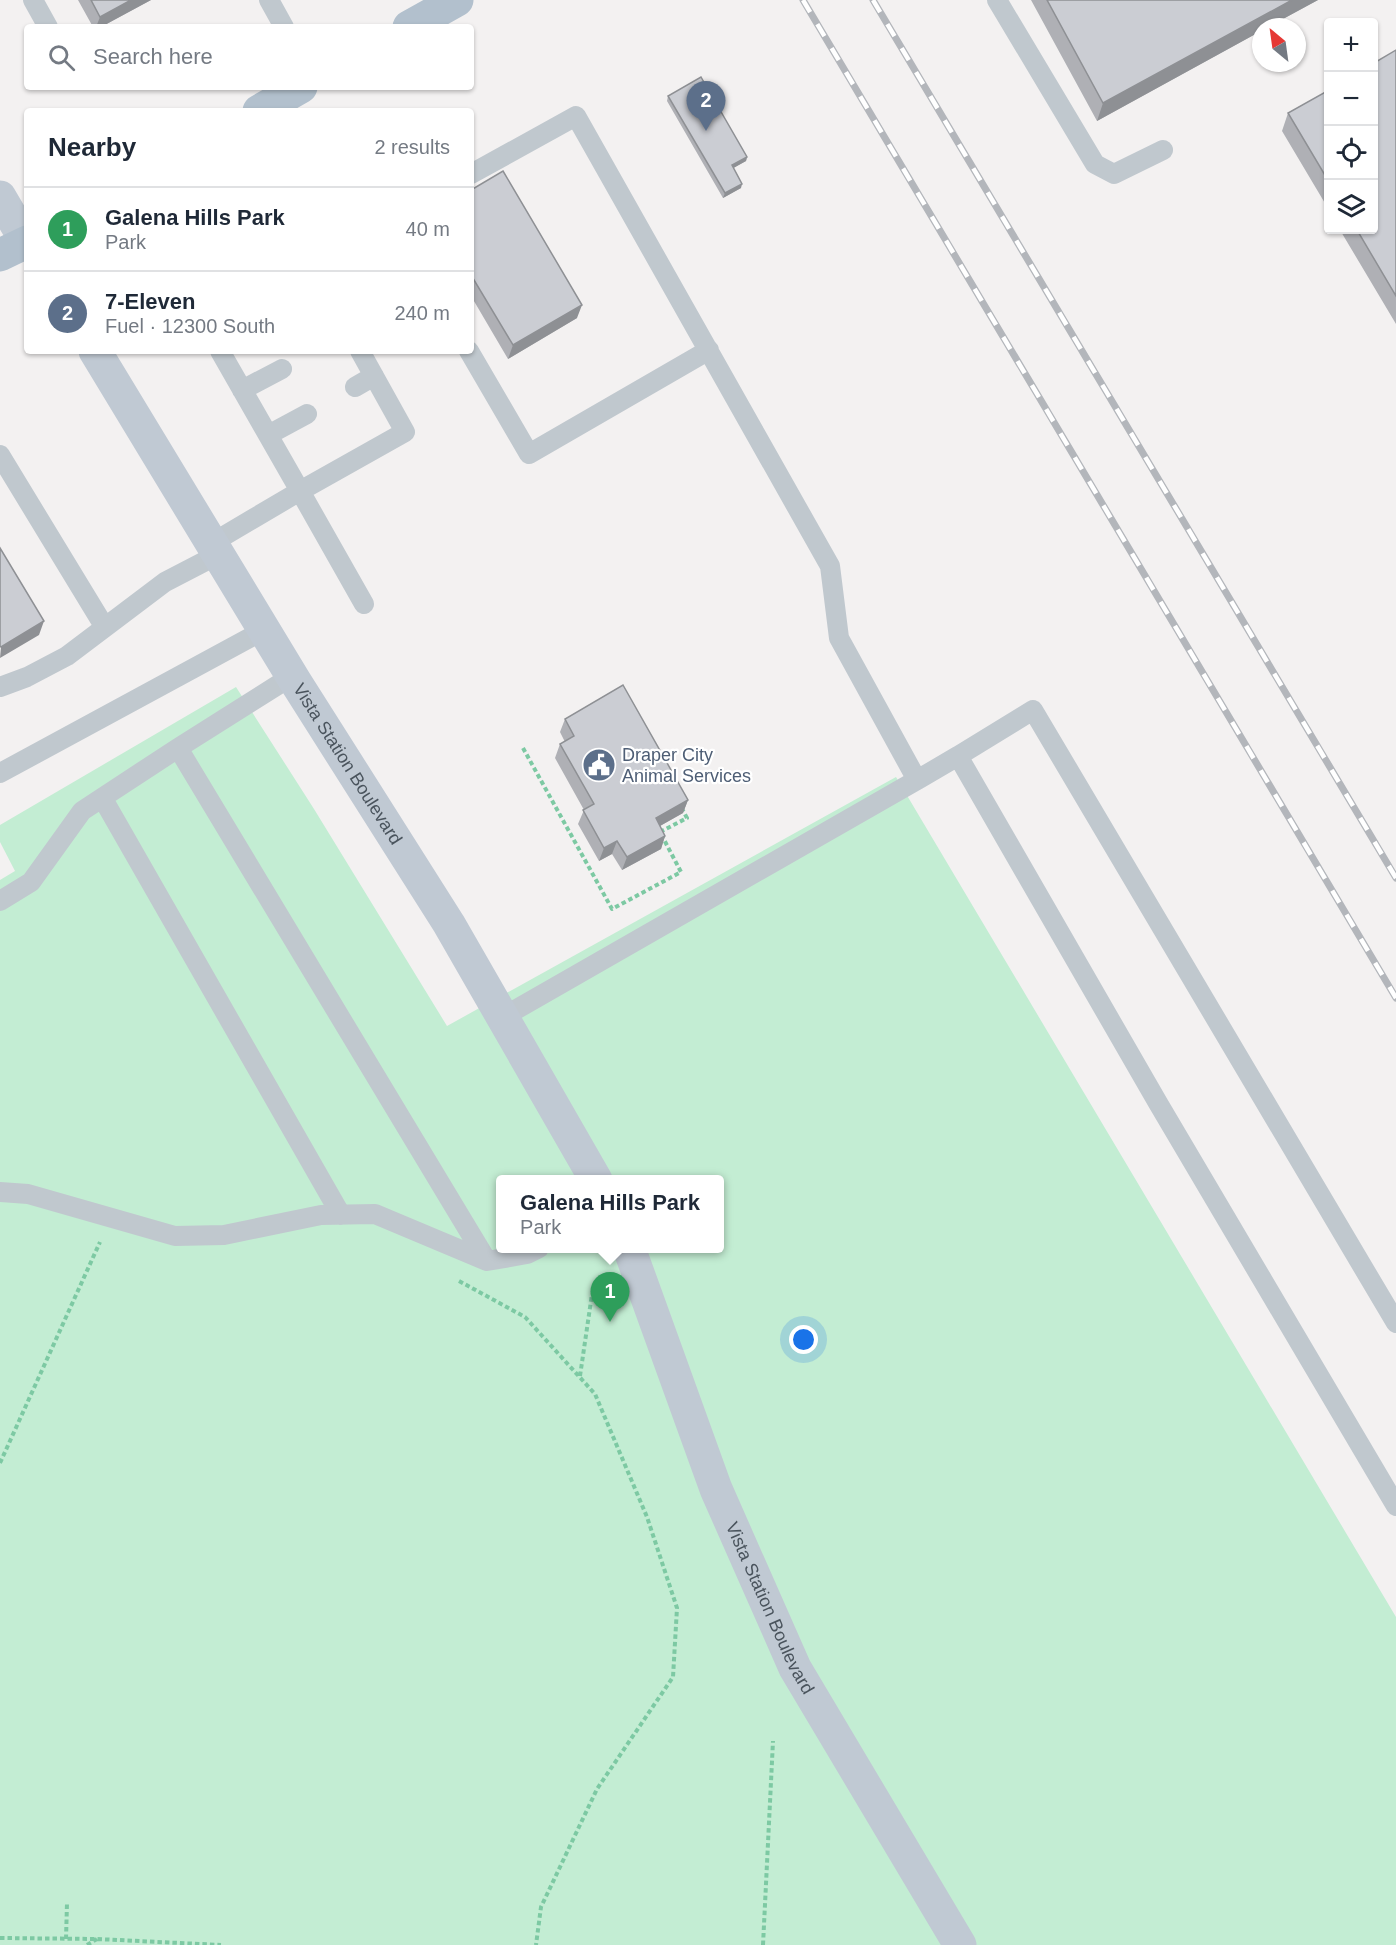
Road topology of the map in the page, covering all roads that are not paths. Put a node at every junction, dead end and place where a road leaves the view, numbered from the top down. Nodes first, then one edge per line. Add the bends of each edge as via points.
1 (33, 0) edge
2 (269, 0) edge
3 (457, 0) edge
4 (997, 0) edge
5 (46, 24) edge
6 (282, 24) edge
7 (414, 24) edge
8 (297, 90) edge
9 (264, 108) edge
10 (1163, 150) dead end
11 (474, 172) edge
12 (0, 197) edge
13 (24, 237) edge
14 (24, 243) edge
15 (0, 255) edge
16 (709, 350) junction
17 (97, 354) edge
18 (222, 354) edge
19 (362, 354) edge
20 (472, 354) edge
21 (282, 369) dead end
22 (374, 376) junction
23 (355, 387) dead end
24 (242, 390) junction
25 (307, 414) dead end
26 (268, 435) junction
27 (0, 455) edge
28 (300, 491) junction
29 (215, 548) junction
30 (364, 604) dead end
31 (104, 627) junction
32 (264, 630) junction
33 (292, 676) junction
34 (0, 687) edge
35 (178, 748) junction
36 (958, 756) junction
37 (0, 773) edge
38 (917, 780) junction
39 (103, 799) junction
40 (0, 901) edge
41 (503, 1017) junction
42 (594, 1175) edge
43 (0, 1192) edge
44 (341, 1215) junction
45 (529, 1253) edge
46 (631, 1253) edge
47 (487, 1261) junction
48 (1396, 1323) edge
49 (1396, 1506) edge
50 (960, 1945) edge

1 - 5 lane
2 - 6 lane
3 - 7 main road
4 - 10 lane via 1095,164 1114,174
8 - 9 main road
11 - 16 lane via 576,116
12 - 13 street
14 - 15 main road
16 - 20 lane via 529,454
16 - 38 lane via 830,566 839,638
17 - 29 street, Vista Station Boulevard
18 - 24 lane
19 - 22 lane
21 - 24 lane
22 - 23 lane
22 - 28 lane via 405,432
24 - 26 lane
25 - 26 lane
26 - 28 lane
27 - 31 lane
28 - 29 lane
28 - 30 lane
29 - 31 lane
29 - 32 street, Vista Station Boulevard
31 - 34 lane via 67,656
32 - 33 street, Vista Station Boulevard
32 - 37 lane
33 - 35 lane
33 - 41 street, Vista Station Boulevard via 449,924
35 - 39 lane
35 - 47 lane
36 - 38 lane
36 - 48 lane via 1033,710
36 - 49 lane
38 - 41 lane
39 - 40 lane via 82,811 31,882
39 - 44 lane
41 - 42 street, Vista Station Boulevard
43 - 44 lane via 37,1196 175,1236 224,1235 321,1215
44 - 47 lane via 375,1214
45 - 47 lane
46 - 50 street, Vista Station Boulevard via 716,1490 795,1668

